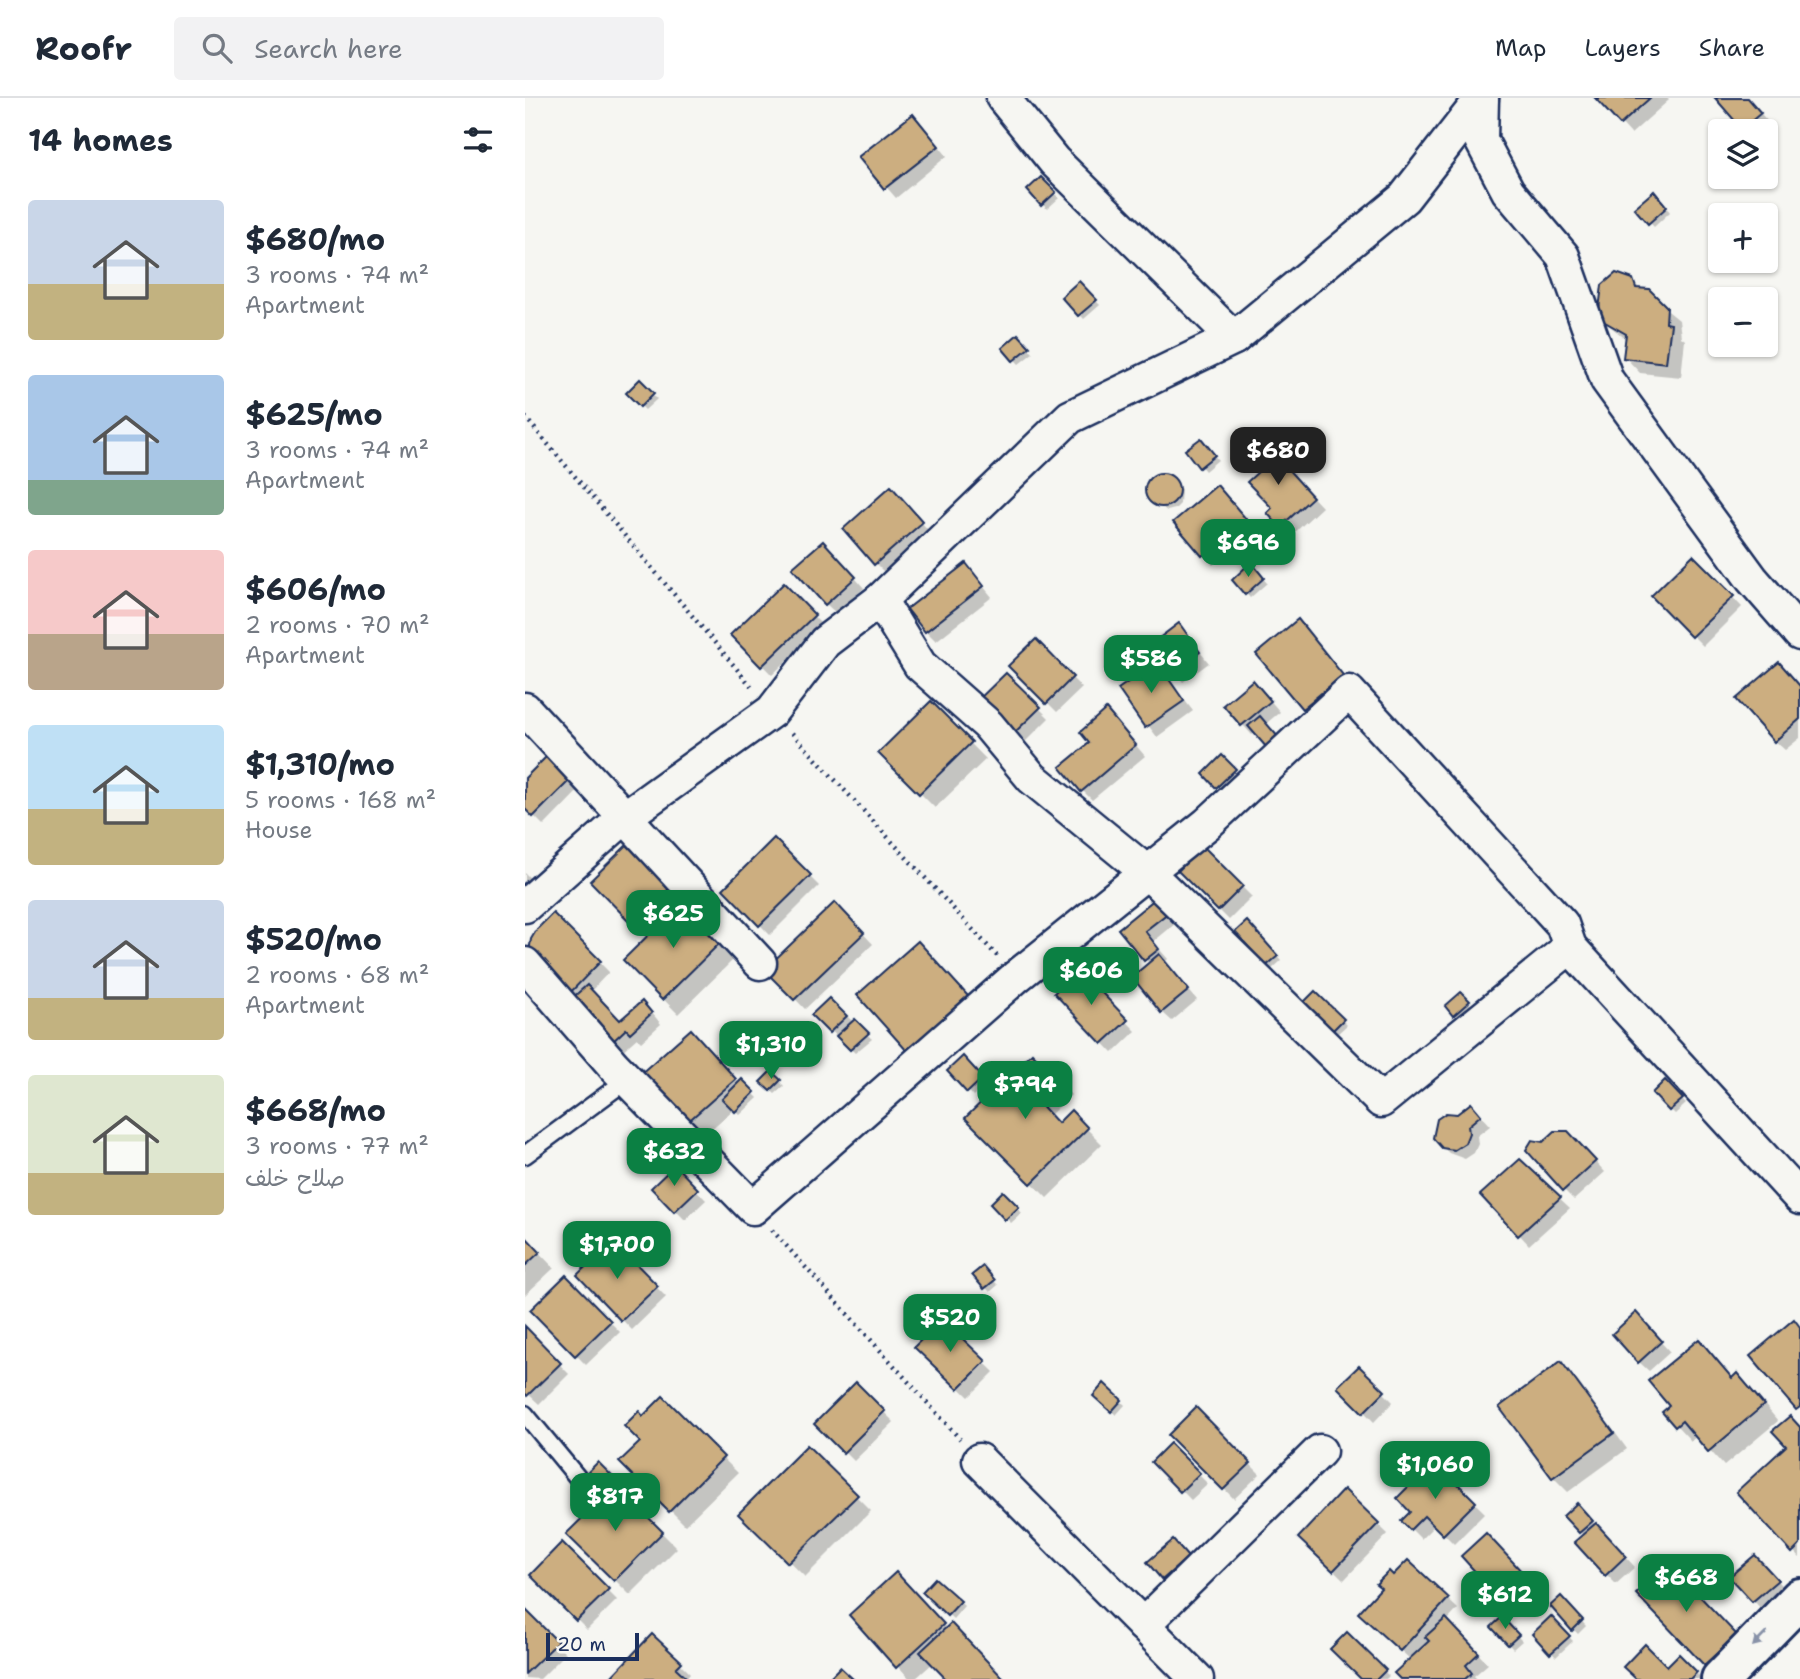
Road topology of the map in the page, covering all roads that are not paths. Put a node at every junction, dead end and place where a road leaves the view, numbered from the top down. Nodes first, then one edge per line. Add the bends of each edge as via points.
1 (1003, 98) edge
2 (1482, 98) edge
3 (1234, 338) junction
4 (880, 600) junction
5 (1800, 634) edge
6 (525, 709) edge
7 (626, 816) junction
8 (1148, 873) junction
9 (525, 906) edge
10 (1570, 947) junction
11 (525, 964) edge
12 (760, 964) dead end
13 (628, 1079) junction
14 (525, 1155) edge
15 (1800, 1198) edge
16 (525, 1414) edge
17 (1320, 1451) dead end
18 (979, 1460) road end
19 (583, 1483) dead end
20 (1800, 1598) edge
21 (1143, 1625) junction
22 (1800, 1634) edge
23 (1197, 1679) edge
24 (1721, 1679) edge
25 (1758, 1679) edge

1 - 3 street via 1054,162
2 - 3 street via 1404,198
2 - 5 street via 1481,140 1508,191 1563,256 1607,380 1752,579
3 - 4 street via 1070,416
4 - 7 street via 825,642 772,710
4 - 8 street via 920,665 988,725 1032,778
6 - 7 street
7 - 9 street
7 - 12 street
8 - 10 street via 1381,1101
8 - 10 street via 1349,692 1562,924
8 - 13 street via 1016,977 753,1208
10 - 15 street
11 - 13 street
13 - 14 lane
16 - 19 lane
17 - 21 street
18 - 21 street
20 -> 24 main road
21 - 23 street
22 - 25 main road

